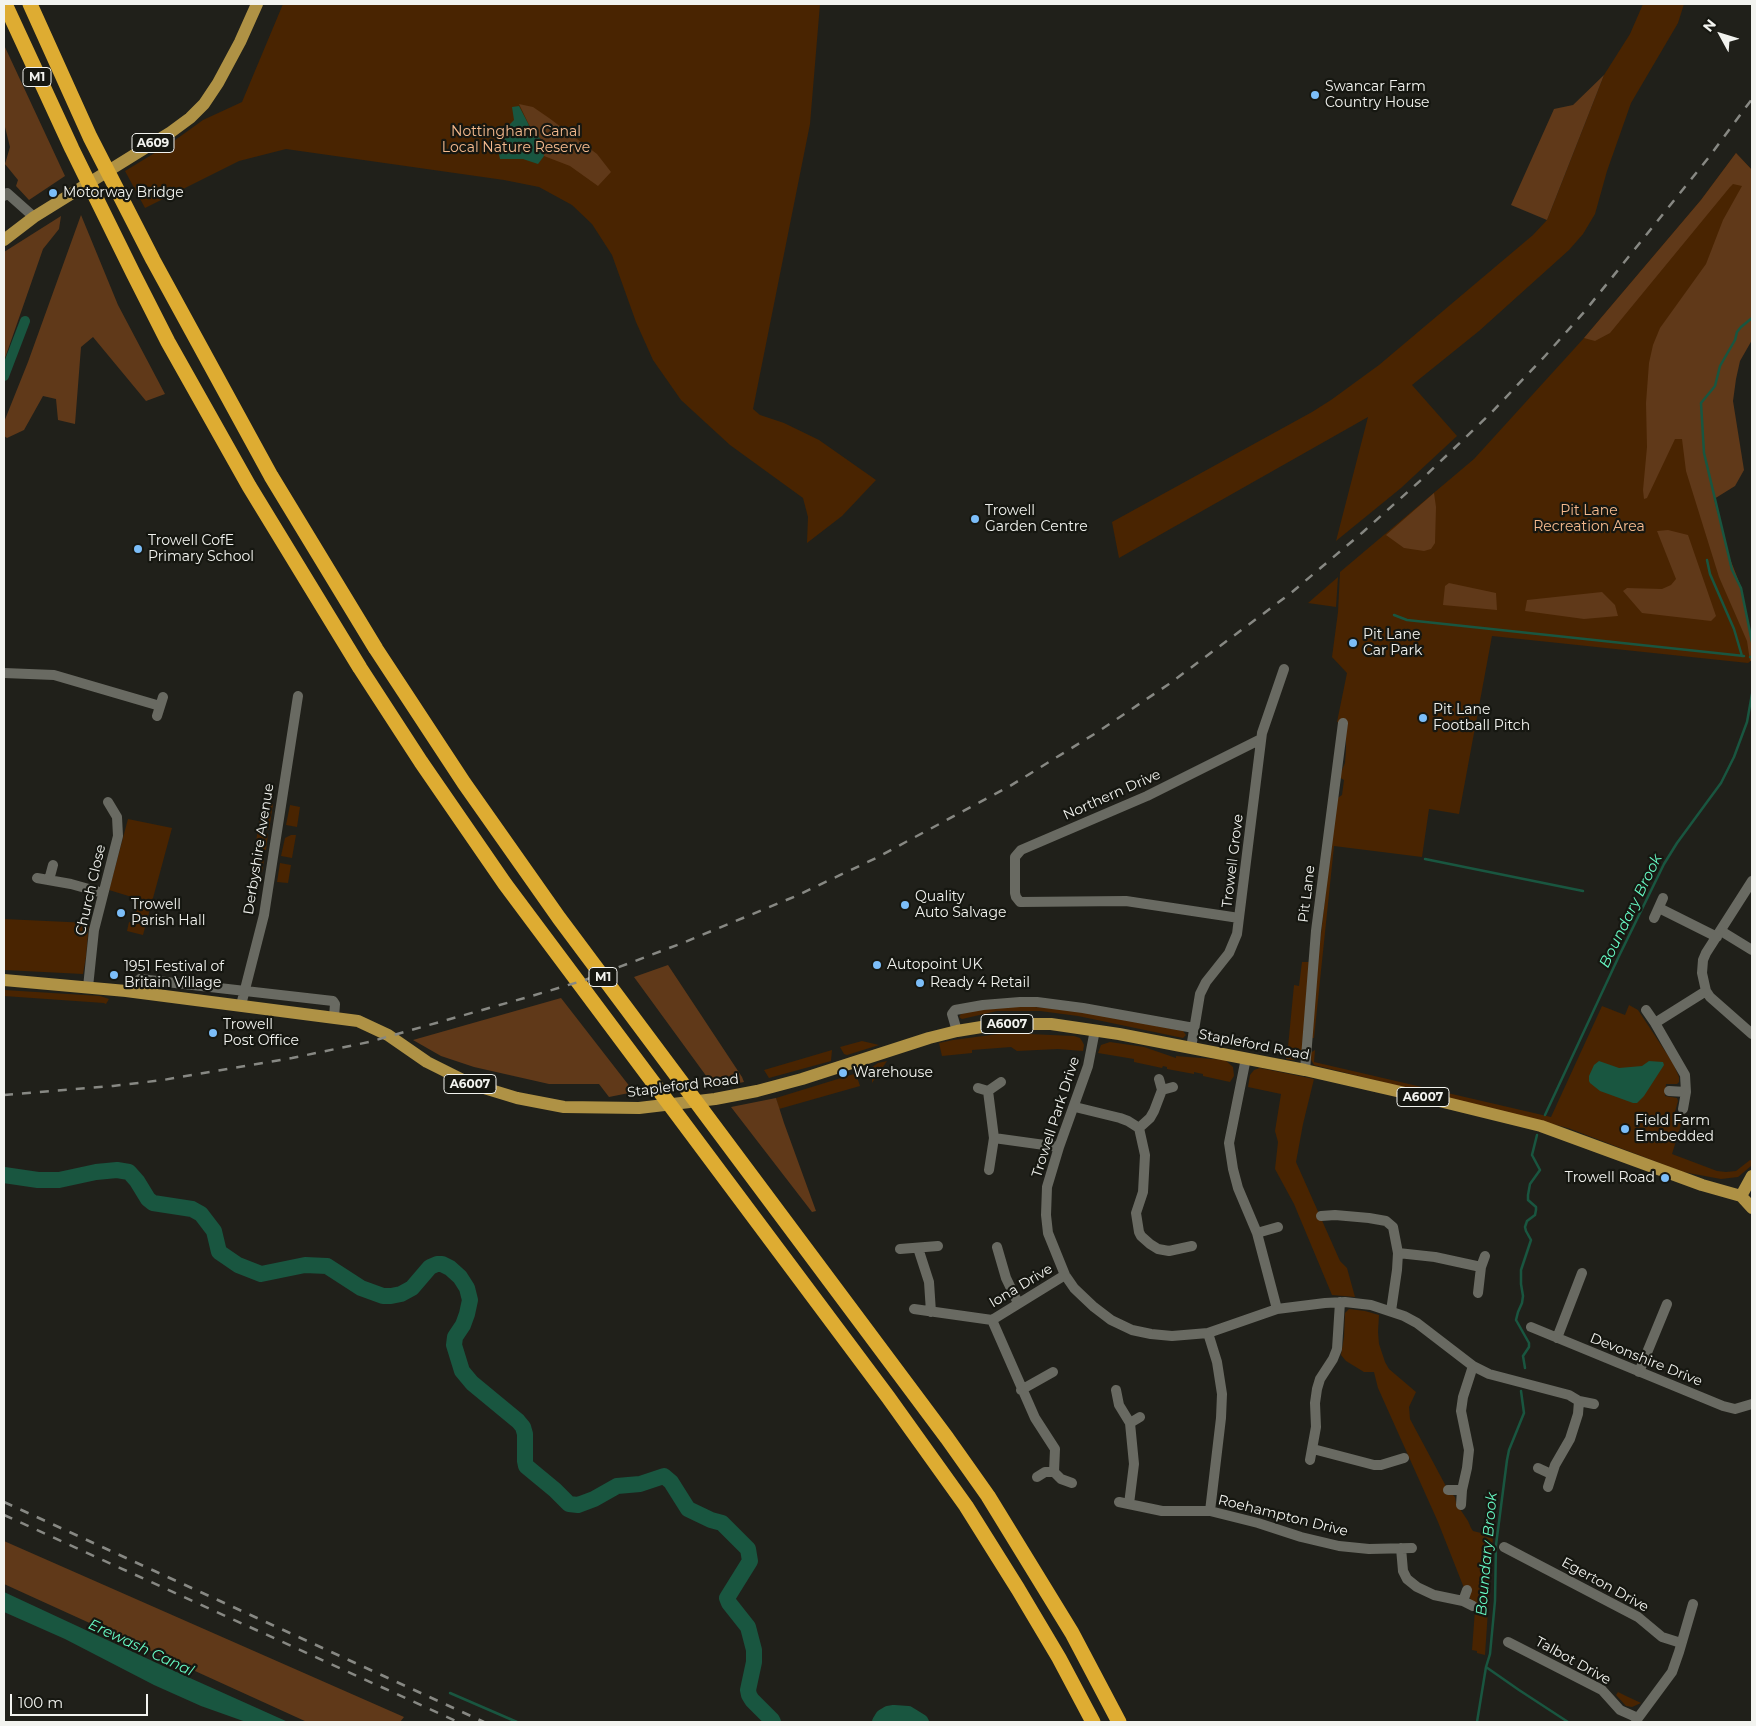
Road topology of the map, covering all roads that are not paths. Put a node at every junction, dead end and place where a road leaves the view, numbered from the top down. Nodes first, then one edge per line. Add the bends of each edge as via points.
1 (5, 4) edge
2 (30, 4) edge
3 (257, 4) edge
4 (4, 196) edge
5 (34, 217) junction
6 (4, 240) edge
7 (1284, 669) dead end
8 (4, 673) edge
9 (298, 696) dead end
10 (160, 706) dead end
11 (1343, 723) dead end
12 (1261, 739) junction
13 (108, 802) dead end
14 (53, 865) dead end
15 (37, 878) dead end
16 (49, 880) junction
17 (1752, 881) edge
18 (102, 894) junction
19 (1240, 918) junction
20 (1654, 918) dead end
21 (1719, 934) junction
22 (1752, 950) edge
23 (4, 980) edge
24 (88, 987) junction
25 (244, 990) junction
26 (135, 992) junction
27 (1706, 992) junction
28 (240, 1005) junction
29 (1646, 1010) dead end
30 (334, 1017) junction
31 (1655, 1023) junction
32 (1194, 1028) junction
33 (1095, 1030) junction
34 (957, 1031) junction
35 (1752, 1034) edge
36 (1191, 1048) junction
37 (1246, 1058) junction
38 (1305, 1070) junction
39 (1158, 1079) dead end
40 (1002, 1082) dead end
41 (1173, 1087) dead end
42 (1162, 1090) junction
43 (1669, 1091) dead end
44 (1686, 1092) junction
45 (1075, 1107) junction
46 (1682, 1109) dead end
47 (1139, 1128) junction
48 (994, 1138) junction
49 (1059, 1147) junction
50 (989, 1170) dead end
51 (1752, 1176) edge
52 (1741, 1196) junction
53 (1752, 1208) edge
54 (1321, 1216) dead end
55 (1278, 1227) dead end
56 (1258, 1232) junction
57 (938, 1246) dead end
58 (1192, 1246) dead end
59 (997, 1247) dead end
60 (918, 1248) junction
61 (900, 1249) dead end
62 (1398, 1253) junction
63 (1485, 1256) dead end
64 (1481, 1267) junction
65 (1582, 1274) dead end
66 (1065, 1275) junction
67 (1478, 1293) dead end
68 (1340, 1302) junction
69 (1018, 1303) junction
70 (1667, 1304) dead end
71 (914, 1309) dead end
72 (1277, 1309) junction
73 (1391, 1311) junction
74 (931, 1312) junction
75 (992, 1320) junction
76 (1531, 1327) dead end
77 (1208, 1332) junction
78 (1557, 1338) junction
79 (1473, 1366) junction
80 (1053, 1372) dead end
81 (1639, 1372) junction
82 (1021, 1390) junction
83 (1116, 1390) dead end
84 (1578, 1401) junction
85 (1594, 1404) dead end
86 (1752, 1404) edge
87 (1140, 1417) dead end
88 (1130, 1423) junction
89 (1312, 1449) junction
90 (1388, 1450) dead end
91 (1310, 1460) dead end
92 (1538, 1468) dead end
93 (1054, 1472) junction
94 (1551, 1474) junction
95 (1038, 1477) dead end
96 (1072, 1483) dead end
97 (1548, 1487) dead end
98 (1448, 1490) dead end
99 (1462, 1490) junction
100 (1461, 1505) dead end
101 (1210, 1511) junction
102 (1401, 1548) junction
103 (1412, 1548) dead end
104 (1508, 1562) dead end
105 (1467, 1590) dead end
106 (1463, 1601) junction
107 (1473, 1606) dead end
108 (1679, 1610) dead end
109 (1508, 1642) dead end
110 (1682, 1643) junction
111 (1637, 1720) edge
112 (1093, 1722) edge
113 (1119, 1722) edge

1 - 112 highway, M1 via 72,149 168,342 249,486 360,668 528,915 951,1486 1018,1589
2 - 113 highway, M1 via 90,137 193,336 271,476 408,699 559,918 978,1482 1072,1633
3 - 5 main road, A609 via 218,83 190,118
4 - 5 street via 6,193
5 - 6 main road, A609
7 - 12 street, Trowell Grove
8 - 10 street via 54,675
9 - 25 street, Derbyshire Avenue via 264,914
11 - 38 street, Pit Lane via 1316,931
12 - 19 street, Trowell Grove
12 - 19 street, Northern Drive via 1147,796 1021,850 1015,857 1015,893 1019,901 1126,901
13 - 18 street, Church Close via 117,817 118,836
14 - 16 street
15 - 16 street
16 - 18 street
17 - 21 street
18 - 24 street, Church Close via 94,930
19 - 32 street, Trowell Grove via 1232,946 1203,988
20 - 21 street via 1661,903
21 - 22 street
21 - 27 street via 1706,953 1702,966
23 - 24 main road, Stapleford Road
24 - 26 main road, Stapleford Road
25 - 26 street via 140,979
25 - 28 street, Derbyshire Avenue
25 - 30 street via 333,1001
26 - 28 main road, Stapleford Road
27 - 31 street
27 - 35 street
28 - 30 main road, Stapleford Road / A6007
29 - 31 street
30 - 34 main road, Stapleford Road / A6007 via 358,1021 374,1028 427,1062 471,1084 564,1107 639,1108 757,1091
31 - 44 street via 1683,1069
32 - 34 street, Stapleford Road via 1083,1008 1020,1002 953,1011
32 - 36 street, Trowell Grove
33 - 34 main road, Stapleford Road / A6007 via 1027,1023
33 - 36 main road, Stapleford Road / A6007
33 - 45 street, Trowell Park Drive
36 - 37 main road, Stapleford Road / A6007
37 - 38 main road, Stapleford Road / A6007
37 - 56 street via 1229,1144 1238,1188
38 - 52 main road, Stapleford Road / A6007 via 1541,1126 1702,1185
39 - 42 street
40 - 48 street via 983,1090
41 - 42 street
42 - 47 street via 1150,1118
43 - 44 street
44 - 46 street
45 - 47 street via 1128,1121
45 - 49 street, Trowell Park Drive
47 - 58 street via 1148,1179 1136,1213 1141,1236 1158,1249 1169,1251
48 - 49 street
48 - 50 street
49 - 66 street, Trowell Park Drive via 1047,1187 1046,1215 1048,1233
51 - 52 main road
52 - 53 main road
54 - 62 street via 1386,1221 1393,1227
55 - 56 street
56 - 72 street
57 - 60 street
59 - 69 street
60 - 61 street
60 - 74 street via 929,1282
62 - 64 street via 1434,1256
62 - 73 street
63 - 64 street
64 - 67 street
65 - 78 street
66 - 69 street, Iona Drive
66 - 77 street, Trowell Park Drive via 1094,1307 1132,1330 1172,1336
68 - 72 street, Trowell Park Drive
68 - 73 street, Trowell Park Drive
68 - 89 street via 1336,1361 1320,1378 1316,1389 1316,1427
69 - 75 street, Iona Drive
70 - 81 street
71 - 74 street, Iona Drive
72 - 77 street, Trowell Park Drive
73 - 79 street, Trowell Park Drive via 1417,1322
74 - 75 street, Iona Drive
75 - 82 street
76 - 78 street, Devonshire Drive
77 - 101 street via 1222,1394
78 - 81 street, Devonshire Drive
79 - 84 street, Trowell Park Drive via 1489,1374 1569,1395
79 - 99 street via 1461,1411 1469,1450
80 - 82 street
81 - 86 street, Devonshire Drive via 1730,1408
82 - 93 street via 1055,1449
83 - 88 street via 1119,1405
84 - 85 street, Trowell Park Drive
84 - 94 street via 1578,1414 1570,1439
87 - 88 street
88 - 101 street, Roehampton Drive via 1134,1464 1124,1503 1162,1511
89 - 90 street via 1374,1466 1398,1460
89 - 91 street
92 - 94 street
93 - 95 street
93 - 96 street
94 - 97 street
98 - 99 street
99 - 100 street
101 - 102 street, Roehampton Drive via 1339,1546
102 - 103 street, Roehampton Drive
102 - 106 street via 1403,1571 1412,1583 1434,1595
104 - 110 street, Egerton Drive via 1509,1550 1638,1617 1662,1636
105 - 106 street
106 - 107 street
108 - 110 street via 1691,1609
109 - 111 street, Talbot Drive via 1516,1651 1602,1690 1620,1710
110 - 111 street via 1672,1672

